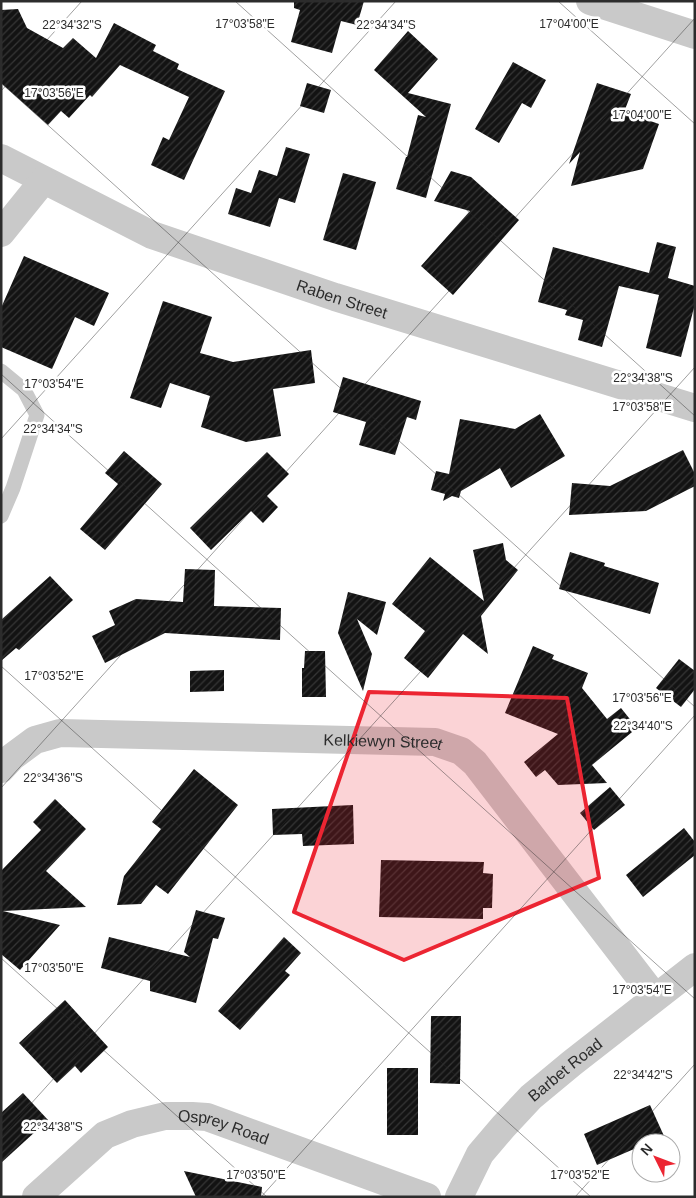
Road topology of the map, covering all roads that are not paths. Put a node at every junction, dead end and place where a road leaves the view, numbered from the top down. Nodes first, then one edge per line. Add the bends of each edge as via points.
1 (590, 1) edge
2 (695, 34) edge
3 (1, 158) edge
4 (43, 181) junction
5 (1, 234) edge
6 (1, 371) edge
7 (695, 408) edge
8 (1, 516) edge
9 (1, 768) edge
10 (695, 967) edge
11 (655, 997) junction
12 (36, 1197) edge
13 (427, 1197) edge
14 (459, 1197) edge

1 - 2 street
3 - 4 street, Raben Street
4 - 5 street
4 - 7 street, Raben Street via 152,235 335,297
6 - 8 lane via 24,390 37,415
9 - 11 street, Kelkiewyn Street via 35,740 60,733 435,742 461,751 475,763
10 - 11 street, Barbet Road
11 - 14 street, Barbet Road via 526,1103 480,1154
12 - 13 street, Osprey Road via 105,1135 165,1116 192,1116 207,1118

